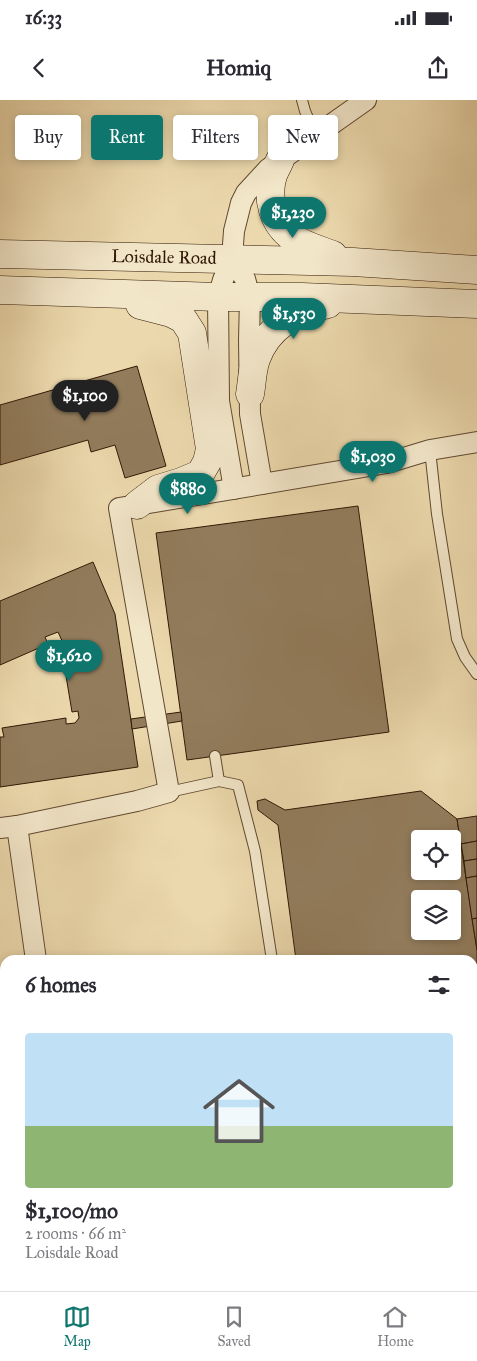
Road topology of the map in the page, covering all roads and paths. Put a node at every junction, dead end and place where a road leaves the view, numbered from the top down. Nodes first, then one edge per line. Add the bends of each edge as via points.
1 (302, 100) edge
2 (366, 100) edge
3 (307, 115) edge
4 (338, 120) edge
5 (280, 160) joint
6 (0, 254) edge
7 (232, 258) junction
8 (353, 262) junction
9 (477, 270) edge
10 (0, 290) edge
11 (67, 292) junction
12 (218, 297) junction
13 (250, 297) junction
14 (350, 299) junction
15 (477, 304) edge
16 (250, 394) junction
17 (477, 442) edge
18 (430, 450) junction
19 (262, 484) junction
20 (234, 490) junction
21 (137, 505) junction
22 (477, 674) edge
23 (215, 756) dead end
24 (219, 781) junction
25 (169, 792) junction
26 (8, 827) edge
27 (35, 955) edge
28 (271, 955) edge

1 - 3 lane
2 - 4 street
5 - 7 street via 246,193 241,203
5 - 8 main road via 273,174 270,201 281,227 308,246
6 - 7 main road, Loisdale Road
7 - 8 main road, Loisdale Road
7 - 12 street
7 - 13 street via 245,280
8 - 9 main road, Loisdale Road
10 - 11 main road
11 - 12 main road
11 - 21 main road via 171,313 183,320 192,333 210,449 207,462 200,474 158,489
12 - 13 main road
12 - 20 street via 219,400
13 - 14 main road
13 - 16 street
14 - 15 main road
14 - 16 main road via 303,311 274,330 256,360
16 - 19 street via 250,414
17 - 18 street
18 - 19 street via 387,463
18 - 22 lane via 457,639
19 - 20 street
20 - 21 street
21 - 25 street via 119,508
23 - 24 lane
24 - 25 lane
24 - 28 lane via 238,785 255,851
25 - 26 street
26 - 27 street

